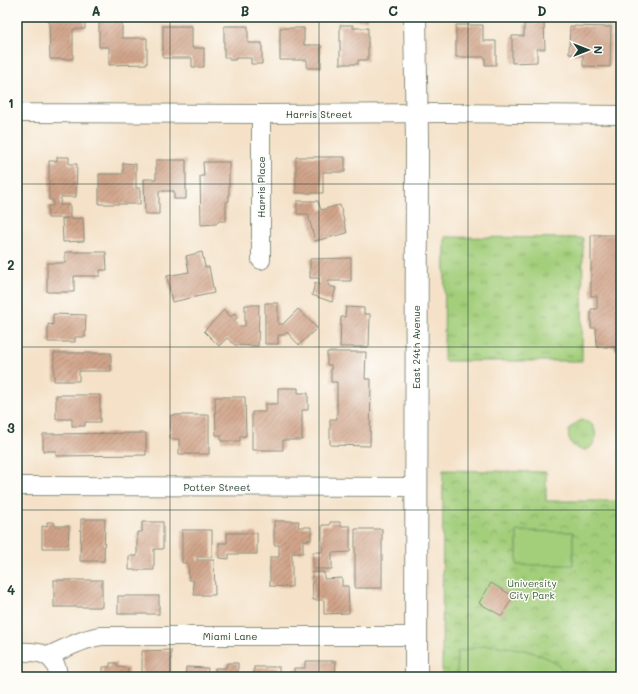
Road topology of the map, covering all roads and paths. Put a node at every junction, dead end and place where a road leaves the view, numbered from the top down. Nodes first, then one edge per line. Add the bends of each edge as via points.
1 (415, 17) edge
2 (17, 112) edge
3 (416, 112) junction
4 (261, 114) junction
5 (621, 115) edge
6 (261, 260) dead end
7 (17, 486) edge
8 (416, 487) junction
9 (416, 636) junction
10 (17, 652) edge
11 (48, 656) junction
12 (58, 677) edge
13 (416, 677) edge

1 - 3 street, East 24th Avenue
2 - 4 street, Harris Street
3 - 4 street, Harris Street
3 - 5 street, Harris Street
3 - 8 street, East 24th Avenue
4 - 6 street, Harris Place
7 - 8 street, Potter Street
8 - 9 street, East 24th Avenue
9 - 11 street, Miami Lane via 102,636 85,640
9 - 13 street, East 24th Avenue
10 - 11 street via 30,651
11 - 12 street via 56,665

